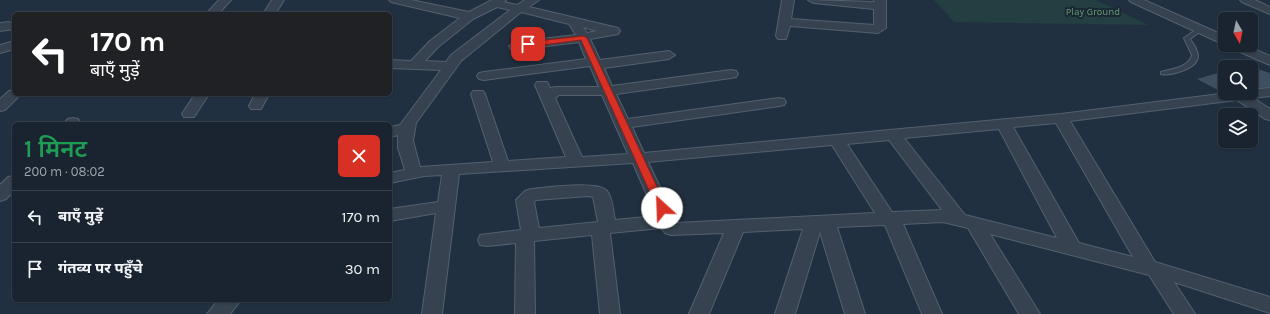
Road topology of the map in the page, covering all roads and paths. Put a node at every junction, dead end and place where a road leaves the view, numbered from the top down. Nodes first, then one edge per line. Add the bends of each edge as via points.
1 (225, 0) edge
2 (278, 0) edge
3 (395, 0) edge
4 (788, 0) edge
5 (814, 0) edge
6 (1135, 0) edge
7 (1246, 0) edge
8 (497, 1) edge
9 (881, 3) edge
10 (526, 4) edge
11 (1270, 11) edge
12 (214, 12) edge
13 (270, 12) edge
14 (469, 16) junction
15 (573, 21) junction
16 (784, 22) junction
17 (1200, 29) junction
18 (782, 36) dead end
19 (583, 37) junction
20 (1218, 38) edge
21 (515, 46) dead end
22 (1250, 52) edge
23 (669, 55) dead end
24 (1270, 61) edge
25 (595, 63) junction
26 (392, 64) edge
27 (414, 65) junction
28 (449, 66) junction
29 (1163, 73) dead end
30 (731, 74) dead end
31 (484, 76) dead end
32 (608, 91) junction
33 (1270, 92) edge
34 (478, 94) dead end
35 (1258, 94) edge
36 (12, 96) edge
37 (201, 96) edge
38 (1218, 100) edge
39 (1246, 100) edge
40 (779, 102) dead end
41 (0, 107) edge
42 (190, 114) dead end
43 (1270, 116) edge
44 (1061, 118) junction
45 (623, 124) junction
46 (1004, 124) junction
47 (406, 129) junction
48 (392, 132) edge
49 (893, 135) junction
50 (837, 140) junction
51 (639, 158) junction
52 (576, 161) junction
53 (502, 166) junction
54 (451, 169) junction
55 (414, 172) junction
56 (392, 178) edge
57 (12, 183) edge
58 (0, 195) edge
59 (446, 206) junction
60 (392, 215) edge
61 (889, 219) junction
62 (668, 221) junction
63 (820, 222) junction
64 (967, 222) junction
65 (736, 226) junction
66 (604, 228) junction
67 (528, 236) junction
68 (487, 240) dead end
69 (1072, 248) junction
70 (1152, 268) junction
71 (229, 302) edge
72 (1270, 305) edge
73 (217, 314) edge
74 (432, 314) edge
75 (525, 314) edge
76 (610, 314) edge
77 (699, 314) edge
78 (784, 314) edge
79 (855, 314) edge
80 (932, 314) edge
81 (1030, 314) edge
82 (1185, 314) edge

1 - 12 street
2 - 13 street
3 - 14 street
4 - 16 street
5 - 9 street
6 - 17 street
7 - 11 street
8 - 10 street
8 - 14 street
9 - 16 street via 878,29
10 - 15 street
10 - 28 street via 464,50
14 - 27 street via 434,44
15 - 19 street
15 - 19 street via 614,31
16 - 18 street
17 - 20 street
17 - 29 lane via 1187,38 1195,55 1192,64
19 - 21 street
19 - 25 street
22 - 24 street
23 - 25 street
25 - 31 street
25 - 32 street
26 - 27 street
27 - 28 street
28 - 47 street
30 - 32 street
32 - 45 street
32 - 52 street via 544,91
33 - 35 street
34 - 53 street
36 - 41 street
37 - 42 street
38 - 44 street
39 - 43 street
40 - 45 street
44 - 46 street
44 - 70 street
45 - 51 street
46 - 49 street
46 - 69 street
47 - 48 street
47 - 55 street via 404,139
49 - 50 street
49 - 64 street
50 - 51 street
50 - 61 street
51 - 52 street
51 - 62 street
52 - 53 street
53 - 54 street
54 - 55 street
54 - 59 street
55 - 56 street
57 - 58 street
59 - 60 street
59 - 74 street
61 - 63 street
61 - 64 street via 943,216
61 - 80 street
62 - 65 street via 671,229
62 - 66 street
63 - 65 street
63 - 78 street
63 - 79 street
64 - 69 street
64 - 81 street
65 - 77 street
66 - 67 street
66 - 67 street via 601,195 598,192 531,195 525,200
66 - 76 street
67 - 68 street
67 - 75 street
69 - 70 street
70 - 72 street
70 - 82 street
71 - 73 street

